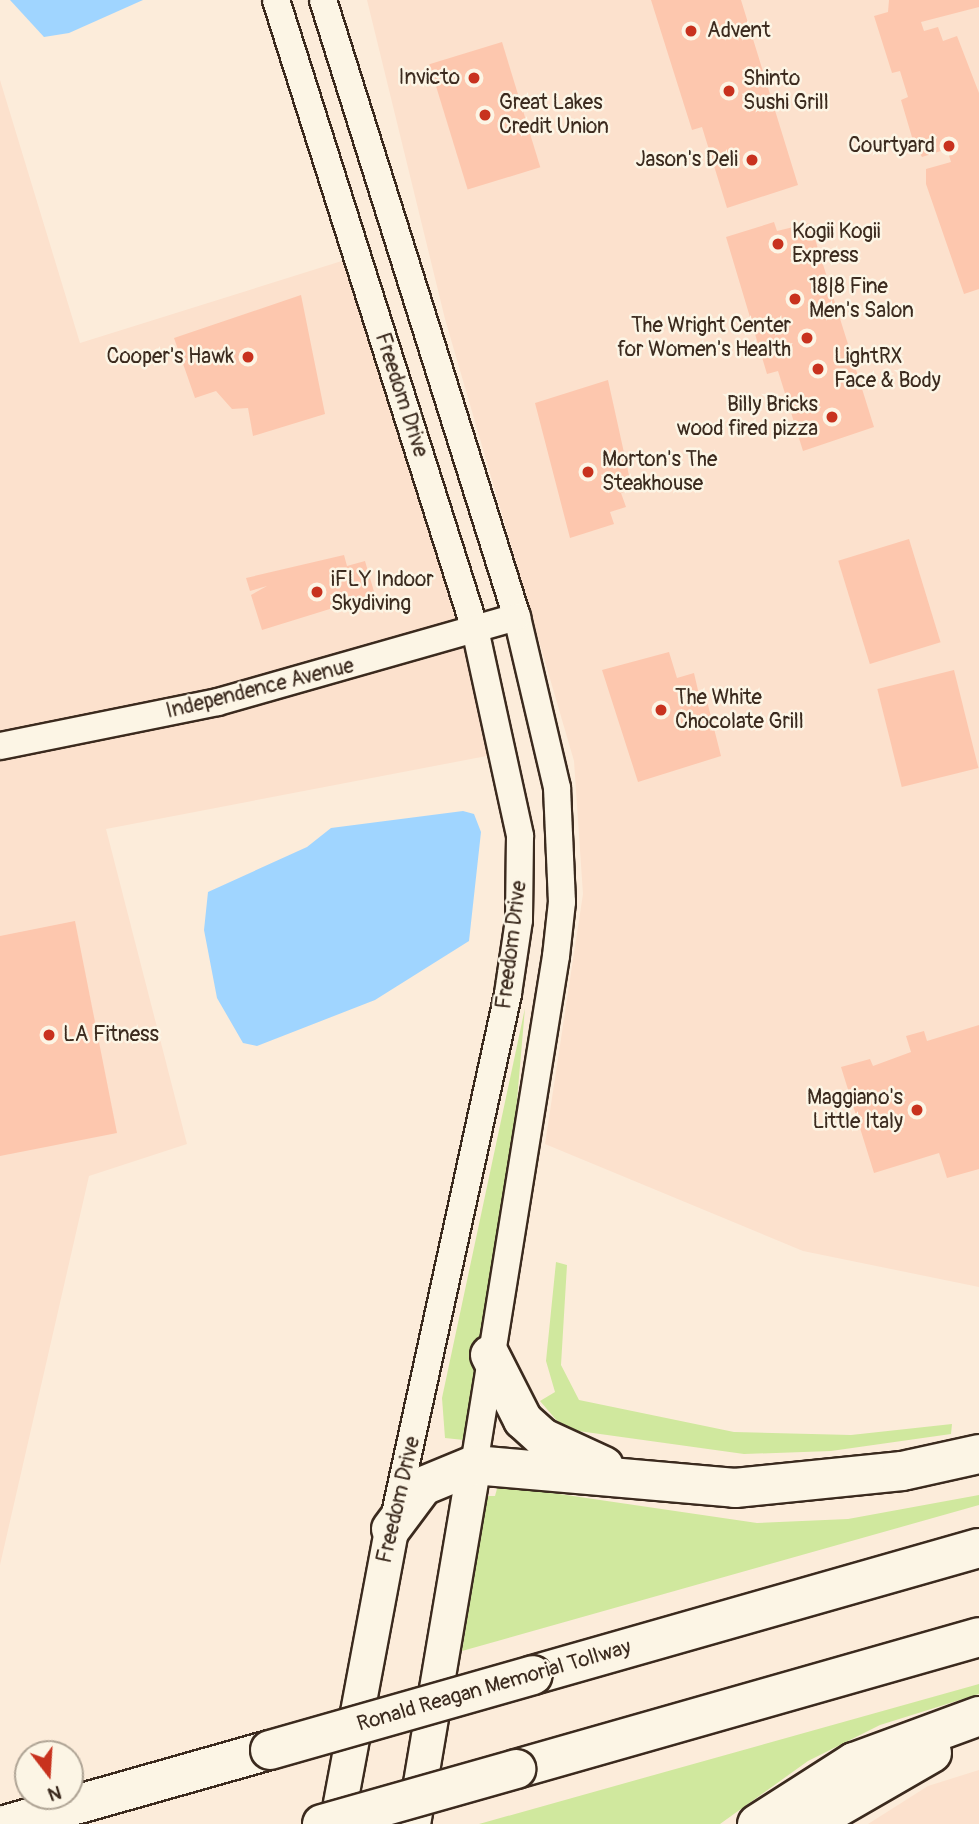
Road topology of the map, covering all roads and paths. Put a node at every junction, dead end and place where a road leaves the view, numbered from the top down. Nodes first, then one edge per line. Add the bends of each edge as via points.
1 (276, 0) edge
2 (323, 0) edge
3 (517, 617) junction
4 (475, 629) junction
5 (0, 746) edge
6 (490, 1355) junction
7 (979, 1454) edge
8 (474, 1465) junction
9 (639, 1480) junction
10 (391, 1529) junction
11 (979, 1548) edge
12 (979, 1637) edge
13 (979, 1716) edge
14 (979, 1727) edge
15 (8, 1824) edge
16 (322, 1824) edge
17 (336, 1824) edge
18 (413, 1824) edge
19 (757, 1824) edge
20 (809, 1824) edge

1 - 4 street, Freedom Drive
2 - 3 street, Freedom Drive
3 - 4 street, Independence Avenue
3 - 6 street, Freedom Drive via 557,788 562,902
4 - 5 street, Independence Avenue via 218,702
4 - 10 street, Freedom Drive via 512,778 519,920 480,1147
6 - 8 street, Freedom Drive
6 - 9 highway via 511,1403 544,1438
7 - 9 highway via 902,1471 734,1488
8 - 9 highway
8 - 10 highway via 423,1486
8 - 18 main road, Freedom Drive
10 - 17 main road, Freedom Drive
11 - 15 highway, Ronald Reagan Memorial Tollway, bridge
12 - 16 highway, bridge
13 - 19 highway via 854,1762
14 - 20 highway

